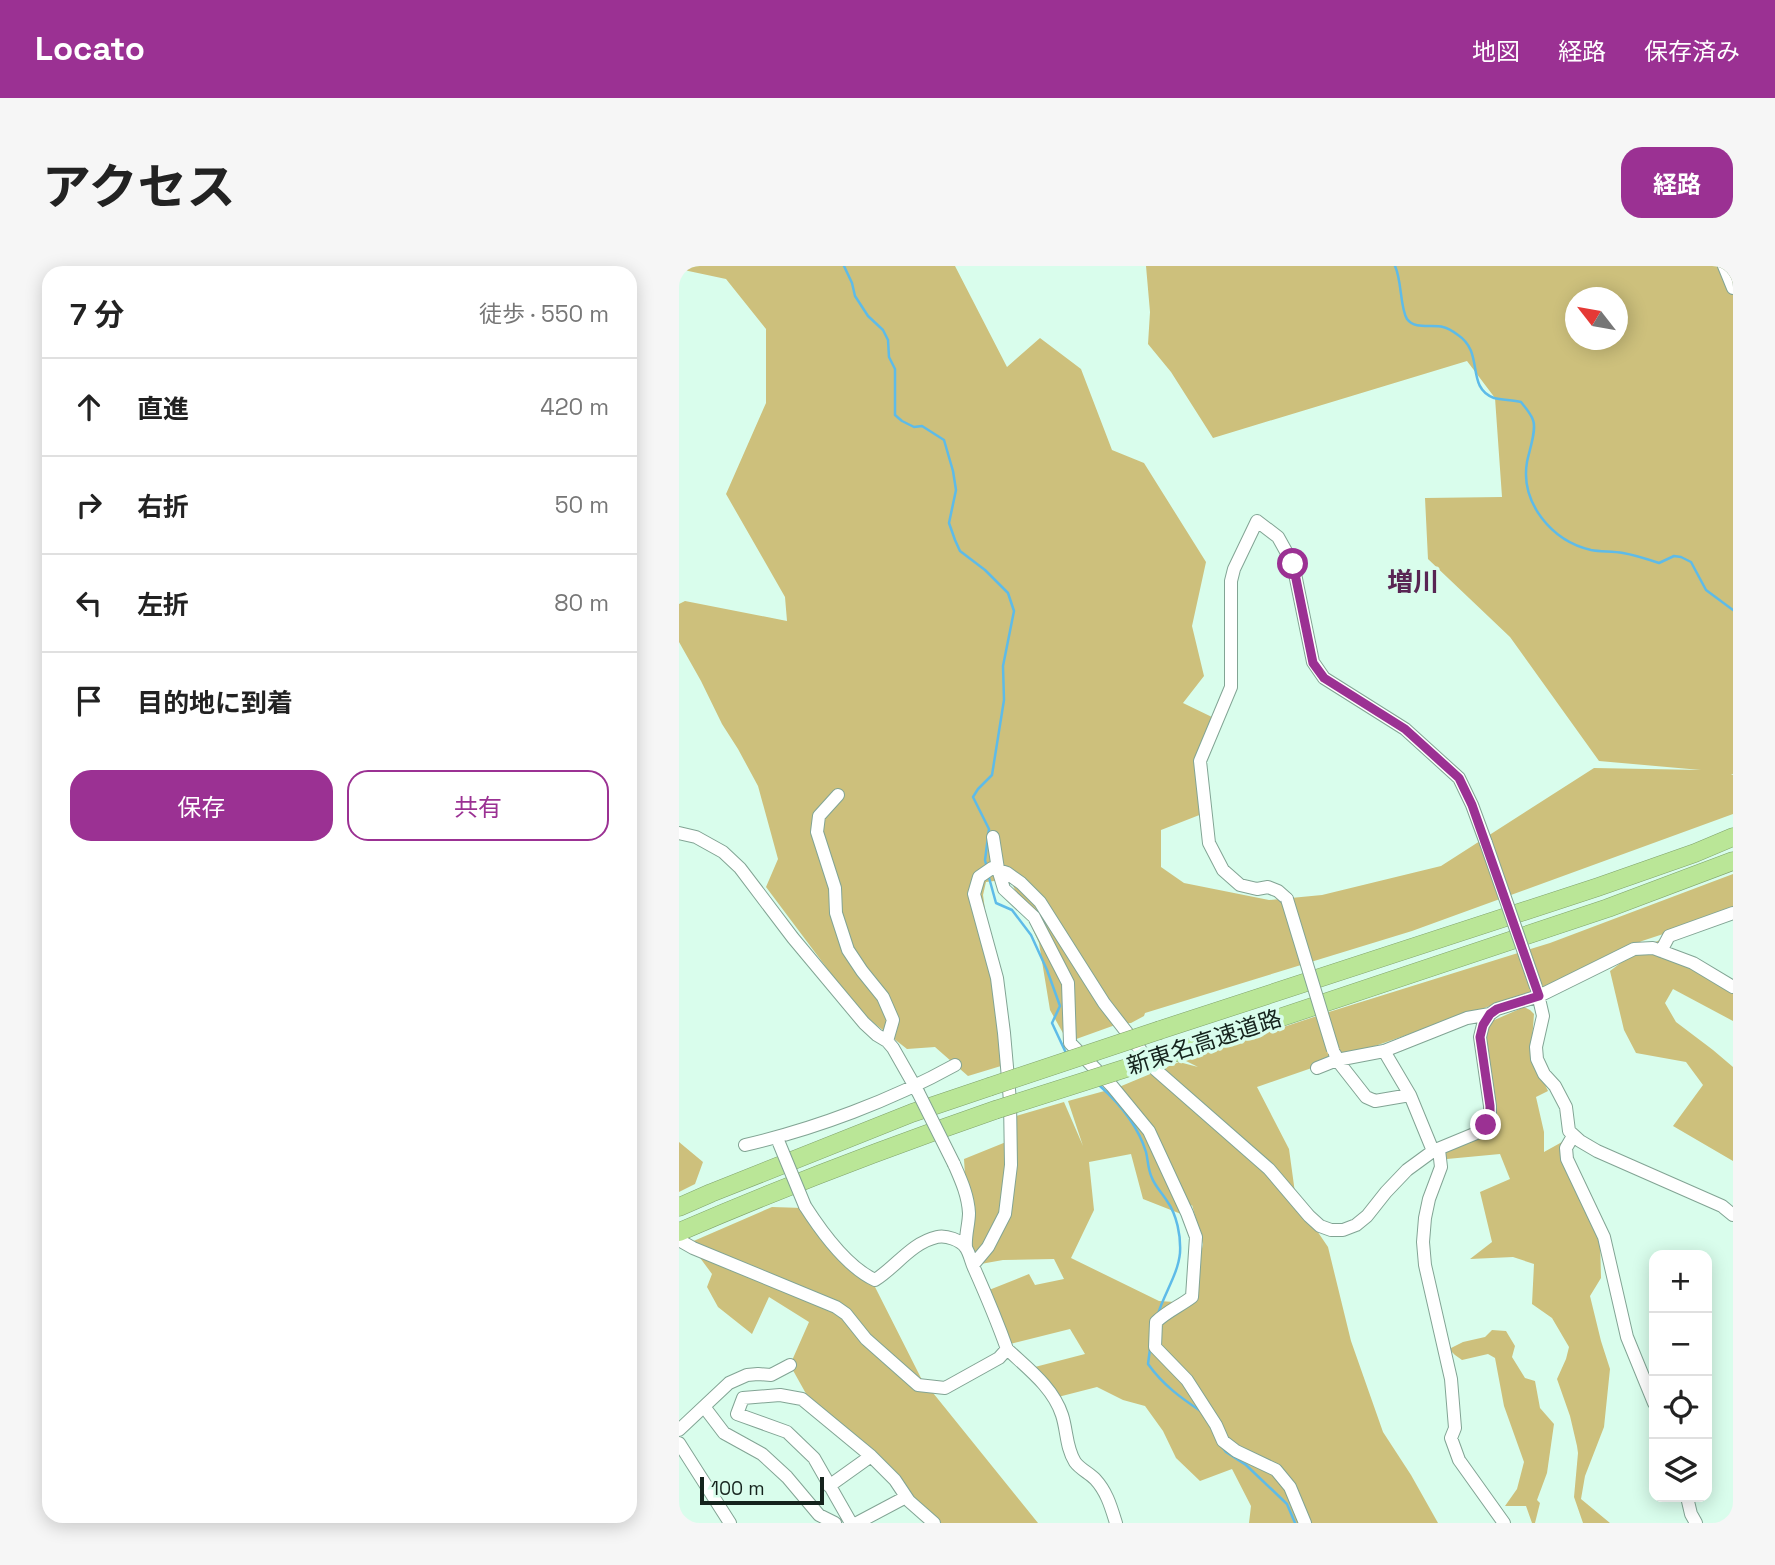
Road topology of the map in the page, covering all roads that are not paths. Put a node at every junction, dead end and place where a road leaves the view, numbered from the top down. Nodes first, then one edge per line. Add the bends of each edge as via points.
1 (1724, 266) edge
2 (1733, 288) edge
3 (838, 795) dead end
4 (679, 833) edge
5 (993, 837) dead end
6 (1733, 837) edge
7 (1733, 861) edge
8 (995, 869) junction
9 (1733, 912) edge
10 (1661, 951) junction
11 (1733, 987) edge
12 (1537, 991) junction
13 (1490, 1014) junction
14 (887, 1041) junction
15 (1384, 1051) junction
16 (1335, 1055) junction
17 (955, 1065) dead end
18 (1317, 1068) dead end
19 (917, 1088) junction
20 (1410, 1094) junction
21 (1573, 1136) junction
22 (777, 1140) junction
23 (745, 1145) dead end
24 (1436, 1150) junction
25 (679, 1208) edge
26 (1733, 1215) edge
27 (679, 1231) edge
28 (679, 1240) edge
29 (966, 1247) junction
30 (972, 1265) junction
31 (1007, 1349) junction
32 (790, 1365) dead end
33 (1649, 1391) edge
34 (705, 1408) junction
35 (679, 1430) edge
36 (679, 1443) edge
37 (871, 1456) junction
38 (829, 1486) junction
39 (907, 1497) junction
40 (1689, 1502) edge
41 (730, 1523) edge
42 (835, 1523) edge
43 (851, 1523) edge
44 (857, 1523) edge
45 (934, 1523) edge
46 (1117, 1523) edge
47 (1305, 1523) edge
48 (1504, 1523) edge
49 (1696, 1523) edge

1 - 2 street
3 - 14 street via 819,816 817,832 848,950 894,1020
4 - 14 street via 723,852 740,868 864,1023
5 - 8 street
6 - 25 highway, 新東名高速道路, bridge via 1598,887 912,1113
7 - 27 highway, 新東名高速道路, bridge via 1608,908 917,1137
8 - 24 street via 1021,883 1040,902 1104,1003 1156,1070 1269,1169 1320,1226 1343,1230 1356,1226 1407,1170
8 - 30 street via 979,877 974,894 997,978 1010,1101 1011,1165 1005,1214 988,1247
8 - 47 street via 1004,889 1034,917 1068,983 1070,1043 1149,1131 1196,1237 1192,1297 1156,1322 1155,1347 1187,1380 1223,1441 1276,1470 1290,1487
9 - 10 street via 1669,936
10 - 11 street via 1693,963
10 - 12 street via 1634,949
12 - 13 street
12 - 16 street, bridge via 1459,778 1405,729 1324,678 1313,663 1293,564 1278,537 1257,521 1231,581 1231,687 1201,761 1209,843 1223,870 1240,885 1268,887 1287,899
12 - 21 street via 1542,1016 1537,1059 1566,1107
13 - 15 street via 1467,1018
13 - 24 street via 1480,1037 1490,1118 1479,1132
14 - 19 street
15 - 16 street
15 - 20 street
16 - 18 street
16 - 20 street via 1366,1097 1375,1101
17 - 19 street
19 - 22 street
19 - 29 street, bridge via 966,1194
20 - 24 street
21 - 26 street
21 - 33 street via 1566,1148 1567,1159 1604,1237 1627,1337
22 - 23 street
22 - 29 street, bridge via 805,1206 823,1234 864,1275 875,1280 918,1245 938,1237 952,1238
24 - 48 street via 1441,1167 1429,1199 1423,1242 1451,1379 1455,1428 1451,1438 1459,1460
28 - 31 street via 836,1307 918,1385 945,1388
29 - 30 street
30 - 31 street
31 - 46 street via 1041,1380 1057,1403 1076,1464 1104,1490
32 - 34 street via 771,1375 747,1376 729,1383
34 - 35 street
34 - 42 street via 724,1433 762,1454 818,1516
36 - 41 street
37 - 38 street
37 - 38 street via 802,1399 780,1395 743,1398 737,1414 787,1432 814,1458
37 - 39 street
38 - 43 street
39 - 44 street
39 - 45 street
40 - 49 street

